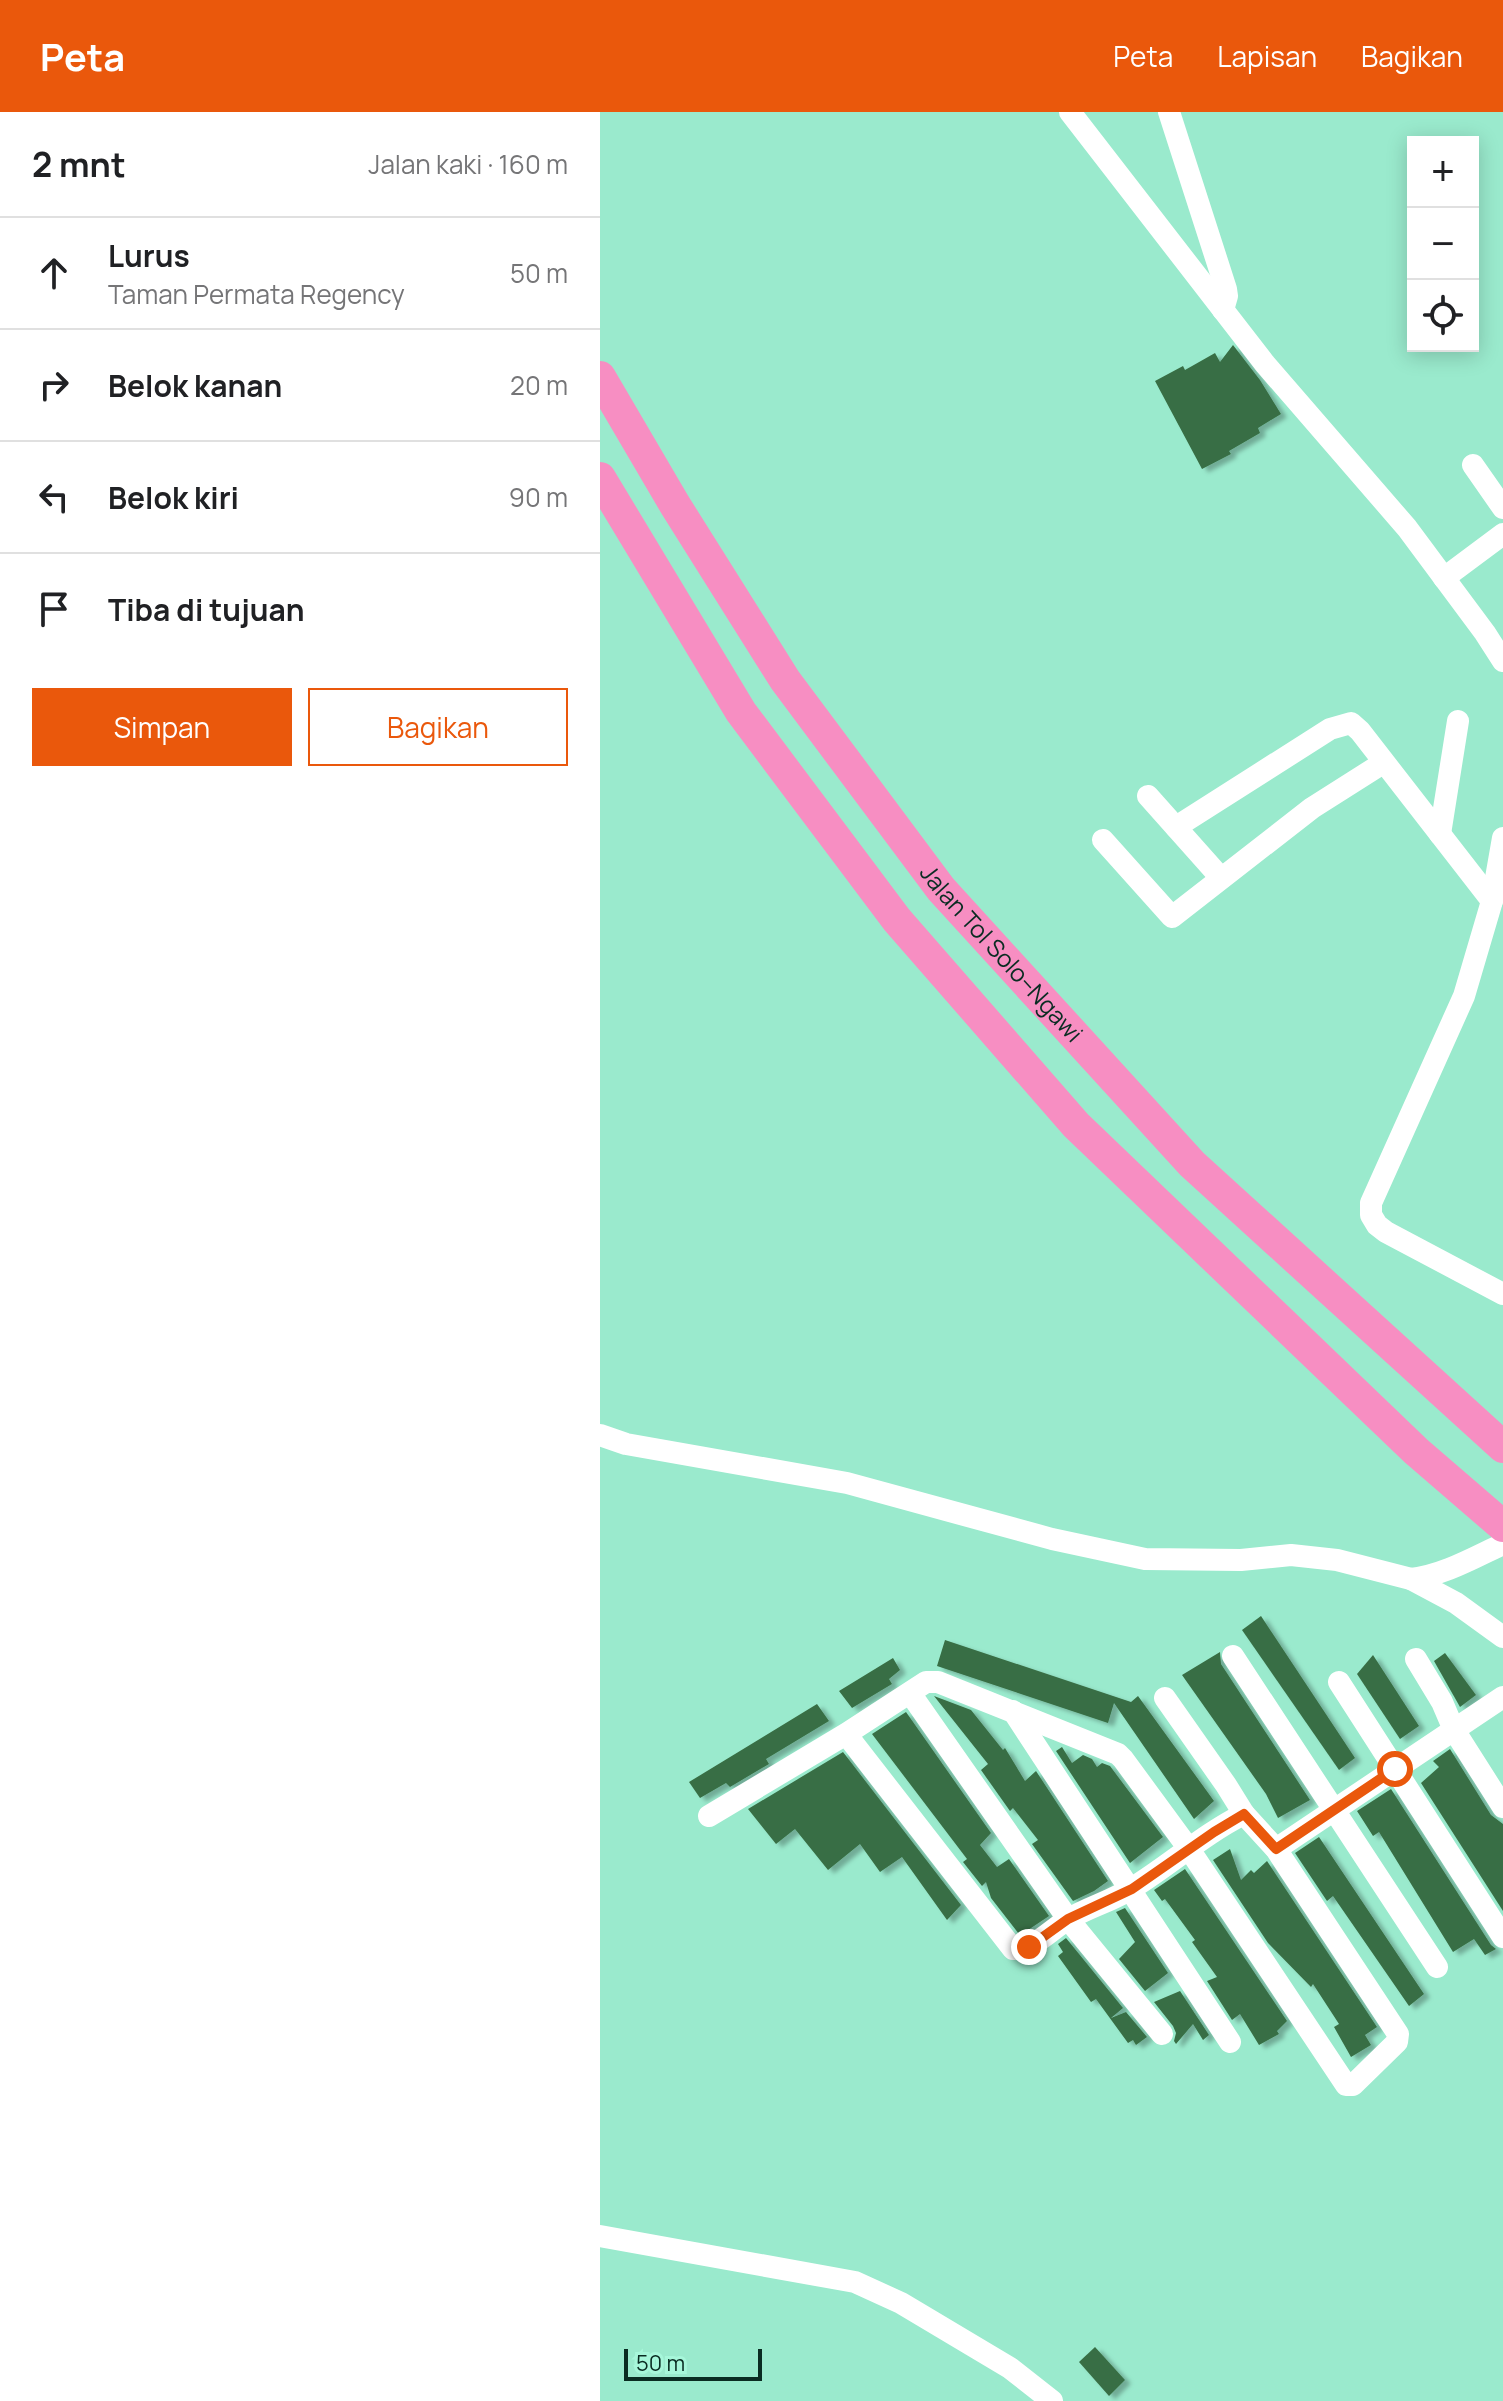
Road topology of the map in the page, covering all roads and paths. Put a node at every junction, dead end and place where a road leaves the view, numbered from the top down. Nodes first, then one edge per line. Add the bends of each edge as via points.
1 (1070, 112) edge
2 (1169, 112) edge
3 (1223, 310) junction
4 (600, 377) edge
5 (1473, 465) dead end
6 (600, 478) edge
7 (1496, 481) edge
8 (1503, 508) edge
9 (1503, 534) edge
10 (1444, 578) junction
11 (1503, 661) edge
12 (1458, 721) dead end
13 (1383, 763) junction
14 (1148, 796) dead end
15 (1176, 827) junction
16 (1440, 834) junction
17 (1503, 838) edge
18 (1103, 840) dead end
19 (1221, 878) junction
20 (1492, 901) junction
21 (1503, 1294) edge
22 (600, 1435) edge
23 (1503, 1447) edge
24 (1503, 1526) edge
25 (1503, 1544) edge
26 (1411, 1579) junction
27 (1503, 1637) edge
28 (1233, 1656) dead end
29 (1416, 1659) dead end
30 (1339, 1682) dead end
31 (910, 1693) junction
32 (1503, 1697) edge
33 (1165, 1698) dead end
34 (1013, 1711) junction
35 (1454, 1730) junction
36 (846, 1734) junction
37 (1395, 1769) junction
38 (1503, 1807) edge
39 (1334, 1810) junction
40 (1244, 1814) junction
41 (709, 1816) dead end
42 (1189, 1849) junction
43 (1276, 1849) junction
44 (1132, 1889) junction
45 (1068, 1919) junction
46 (1503, 1937) edge
47 (1437, 1967) dead end
48 (1162, 2034) dead end
49 (1230, 2042) dead end
50 (600, 2236) edge
51 (1052, 2401) edge

1 - 3 street
2 - 3 street via 1226,289
3 - 10 street
4 - 23 highway, Jalan Tol Solo–Ngawi via 785,680 941,889 1192,1164
5 - 7 street
6 - 24 highway via 741,712 908,933 1076,1125 1416,1451
7 - 8 street
9 - 10 street
10 - 11 street
12 - 16 street
13 - 15 street via 1360,731 1351,723 1340,724
13 - 16 street
13 - 19 street via 1312,808
14 - 15 street
15 - 19 street
16 - 20 street
17 - 20 street
18 - 19 street via 1172,917
20 - 21 street via 1464,996 1392,1153 1371,1215 1386,1232
22 - 26 street via 847,1483 1145,1559 1291,1555 1337,1560
25 - 26 street via 1446,1571
26 - 27 street
28 - 39 street
29 - 35 street
30 - 37 street
31 - 34 street via 934,1681
31 - 36 street
31 - 45 street
32 - 35 street
33 - 40 street
34 - 42 street via 1118,1754
34 - 44 street
35 - 37 street
35 - 38 street
36 - 41 street
36 - 45 street via 1013,1949 1029,1947
37 - 39 street
37 - 46 street
39 - 43 street
39 - 47 street
40 - 42 street
40 - 43 street
42 - 43 street via 1350,2086 1397,2042 1398,2034
42 - 44 street
44 - 45 street
44 - 49 street
45 - 48 street
50 - 51 street via 855,2282 1010,2368

